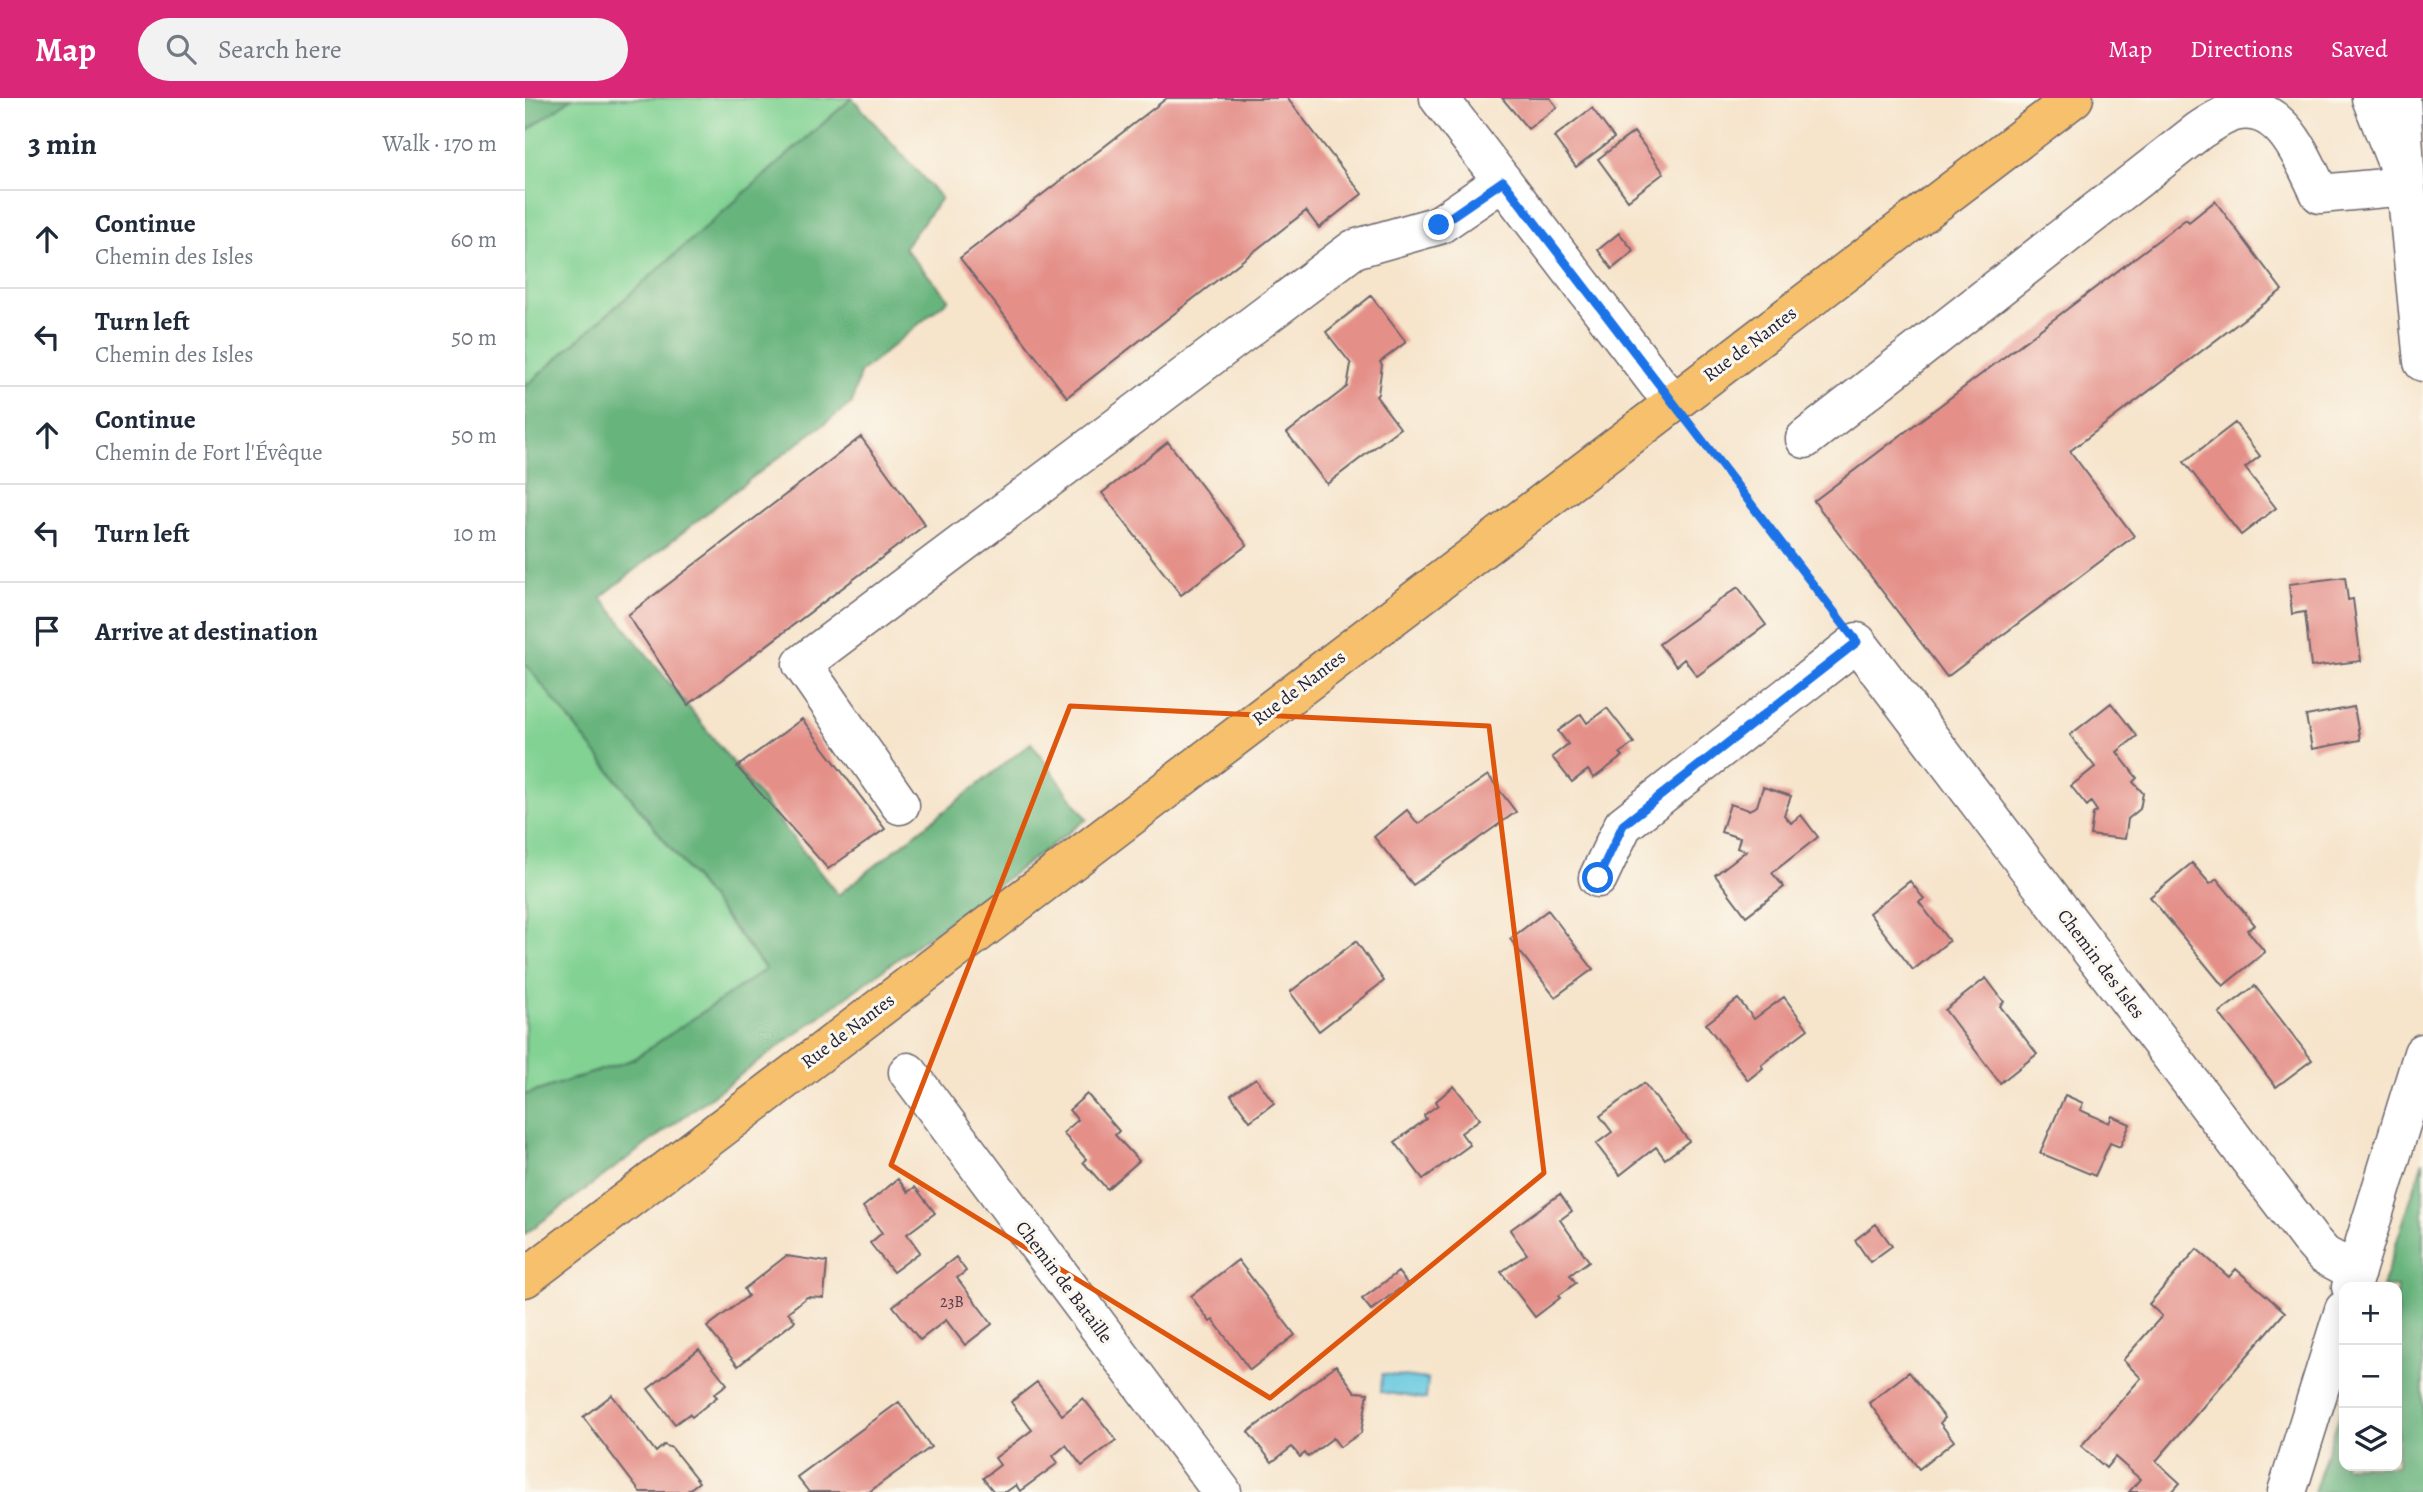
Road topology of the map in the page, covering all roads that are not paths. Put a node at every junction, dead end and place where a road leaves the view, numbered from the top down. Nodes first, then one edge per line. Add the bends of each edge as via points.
1 (1439, 98) edge
2 (2074, 98) edge
3 (2371, 98) edge
4 (2401, 98) edge
5 (1503, 181) junction
6 (2406, 186) junction
7 (2423, 362) edge
8 (1675, 402) junction
9 (1805, 439) dead end
10 (900, 805) dead end
11 (1598, 878) dead end
12 (2423, 1053) edge
13 (908, 1072) dead end
14 (525, 1278) edge
15 (2354, 1280) edge
16 (2339, 1326) edge
17 (1222, 1492) edge
18 (2287, 1492) edge

1 - 5 street
2 - 8 main road, Rue de Nantes
3 - 6 street
4 - 6 street
5 - 8 street
5 - 10 street via 1439,225 1354,249 802,664
6 - 7 street
6 - 9 street via 2320,194 2275,120 2258,112 2234,112 2200,130
8 - 14 main road, Rue de Nantes
11 - 15 street, Chemin des Isles via 1623,825 1857,642 2309,1238
12 - 15 street
13 - 17 street, Chemin de Bataille
16 - 18 street

